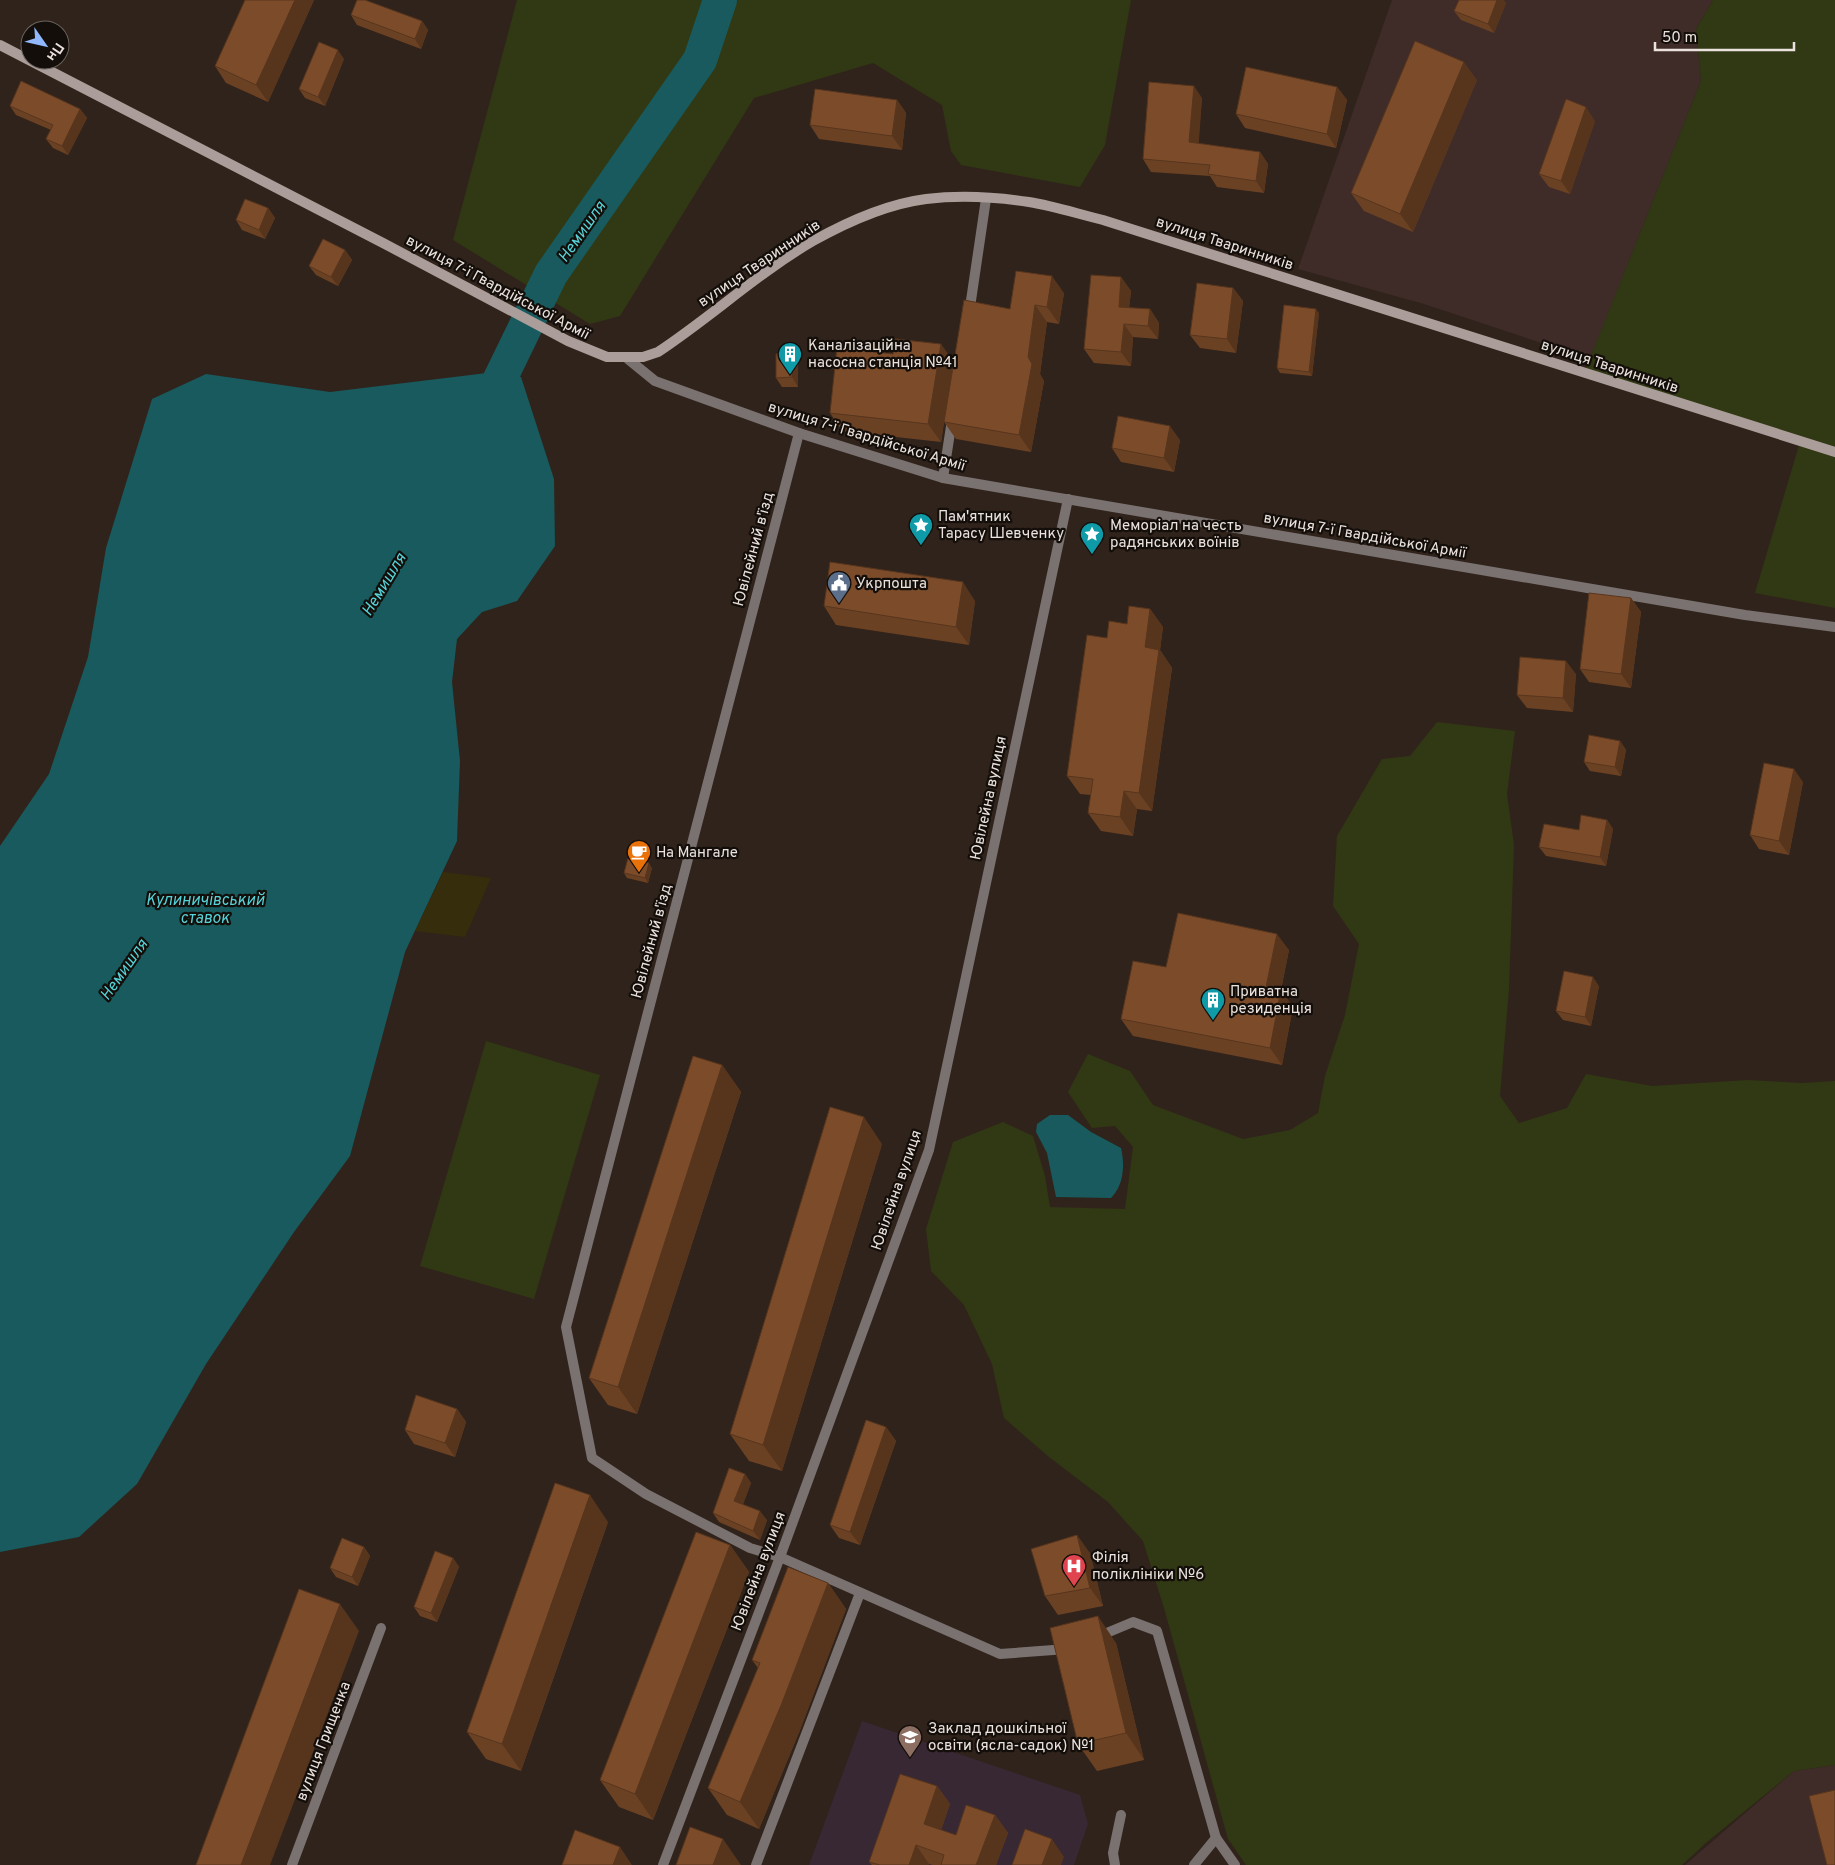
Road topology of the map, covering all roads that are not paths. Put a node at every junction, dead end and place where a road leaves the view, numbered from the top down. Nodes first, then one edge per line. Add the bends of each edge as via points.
1 (0, 45) edge
2 (986, 198) junction
3 (968, 320) edge
4 (628, 358) junction
5 (954, 409) edge
6 (799, 433) junction
7 (1835, 452) edge
8 (944, 478) junction
9 (1068, 499) junction
10 (1835, 627) edge
11 (780, 1557) junction
12 (860, 1593) junction
13 (381, 1628) dead end
14 (1121, 1815) dead end
15 (1216, 1838) junction
16 (292, 1865) edge
17 (663, 1865) edge
18 (756, 1865) edge
19 (1115, 1865) edge
20 (1194, 1865) edge
21 (1235, 1865) edge

1 - 4 main road, вулиця 7-ї Гвардійської Армії via 568,342 608,358
2 - 3 street
2 - 4 main road, вулиця Тваринників via 953,197 900,204 843,226 782,262 658,352
2 - 7 main road, вулиця Тваринників via 1029,202 1103,220
4 - 6 street, вулиця 7-ї Гвардійської Армії via 655,381
5 - 8 street
6 - 8 street, вулиця 7-ї Гвардійської Армії
6 - 11 street, Ювілейний в'їзд via 566,1327 592,1458 646,1494 750,1548
8 - 9 street, вулиця 7-ї Гвардійської Армії
9 - 10 street, вулиця 7-ї Гвардійської Армії via 1745,615
9 - 11 street, Ювілейна вулиця via 929,1150
11 - 12 street
11 - 17 street, Ювілейна вулиця
12 - 15 street via 1000,1654 1070,1648 1134,1622 1157,1631
12 - 18 street
13 - 16 street, вулиця Грищенка
14 - 19 street via 1113,1852
15 - 20 street
15 - 21 street

